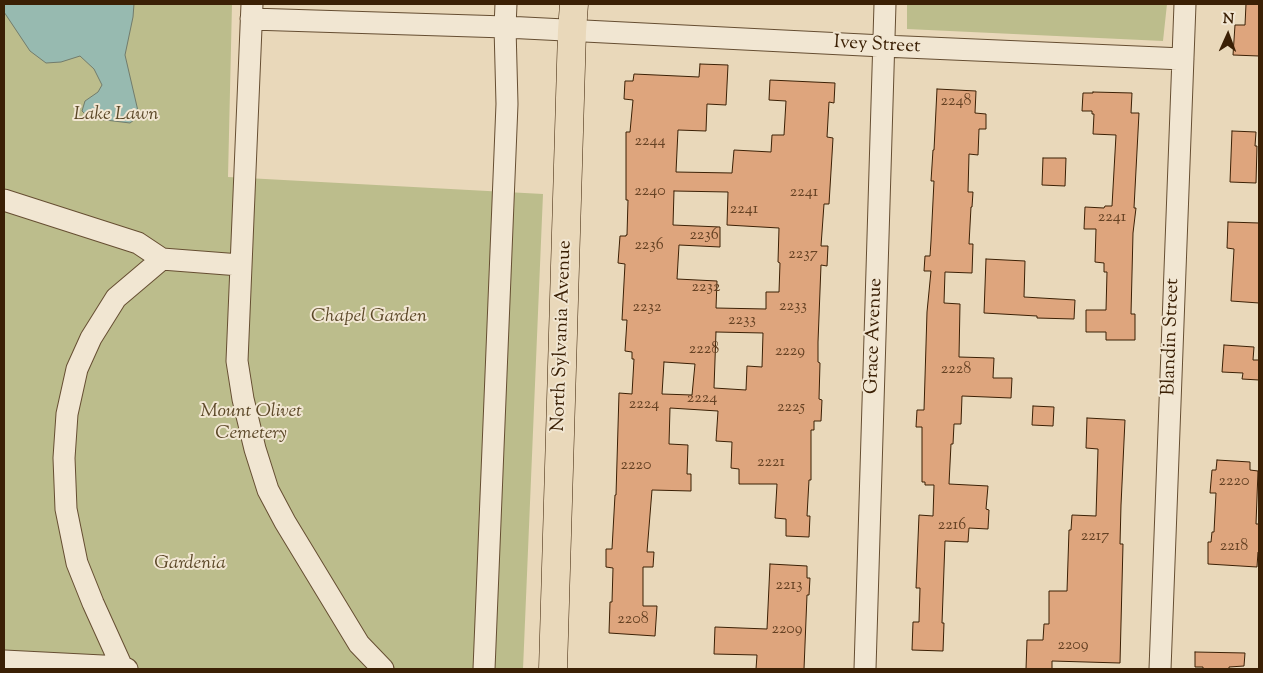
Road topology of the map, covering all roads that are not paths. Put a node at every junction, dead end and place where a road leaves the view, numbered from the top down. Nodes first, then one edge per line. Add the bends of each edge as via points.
1 (506, 4) edge
2 (574, 4) edge
3 (885, 4) edge
4 (1184, 4) edge
5 (251, 11) edge
6 (504, 27) junction
7 (572, 31) junction
8 (883, 46) junction
9 (1183, 59) junction
10 (4, 200) edge
11 (162, 258) junction
12 (240, 265) junction
13 (4, 661) edge
14 (124, 668) edge
15 (383, 669) edge
16 (484, 669) edge
17 (553, 669) edge
18 (865, 669) edge
19 (1160, 669) edge

1 - 6 street
2 - 7 main road, North Sylvania Avenue
3 - 8 street, Grace Avenue
4 - 9 street, Blandin Street
5 - 6 street
5 - 12 street
6 - 7 street
6 - 16 street via 507,104
7 - 8 street, Ivey Street
7 - 17 main road, North Sylvania Avenue
8 - 9 street, Ivey Street
8 - 18 street, Grace Avenue
9 - 19 street, Blandin Street
10 - 11 street via 138,243
11 - 12 street
11 - 14 street via 116,298 90,338 77,369 67,414 64,458 66,509 77,563
12 - 15 street via 236,361 253,441 268,490 360,644
13 - 14 street

